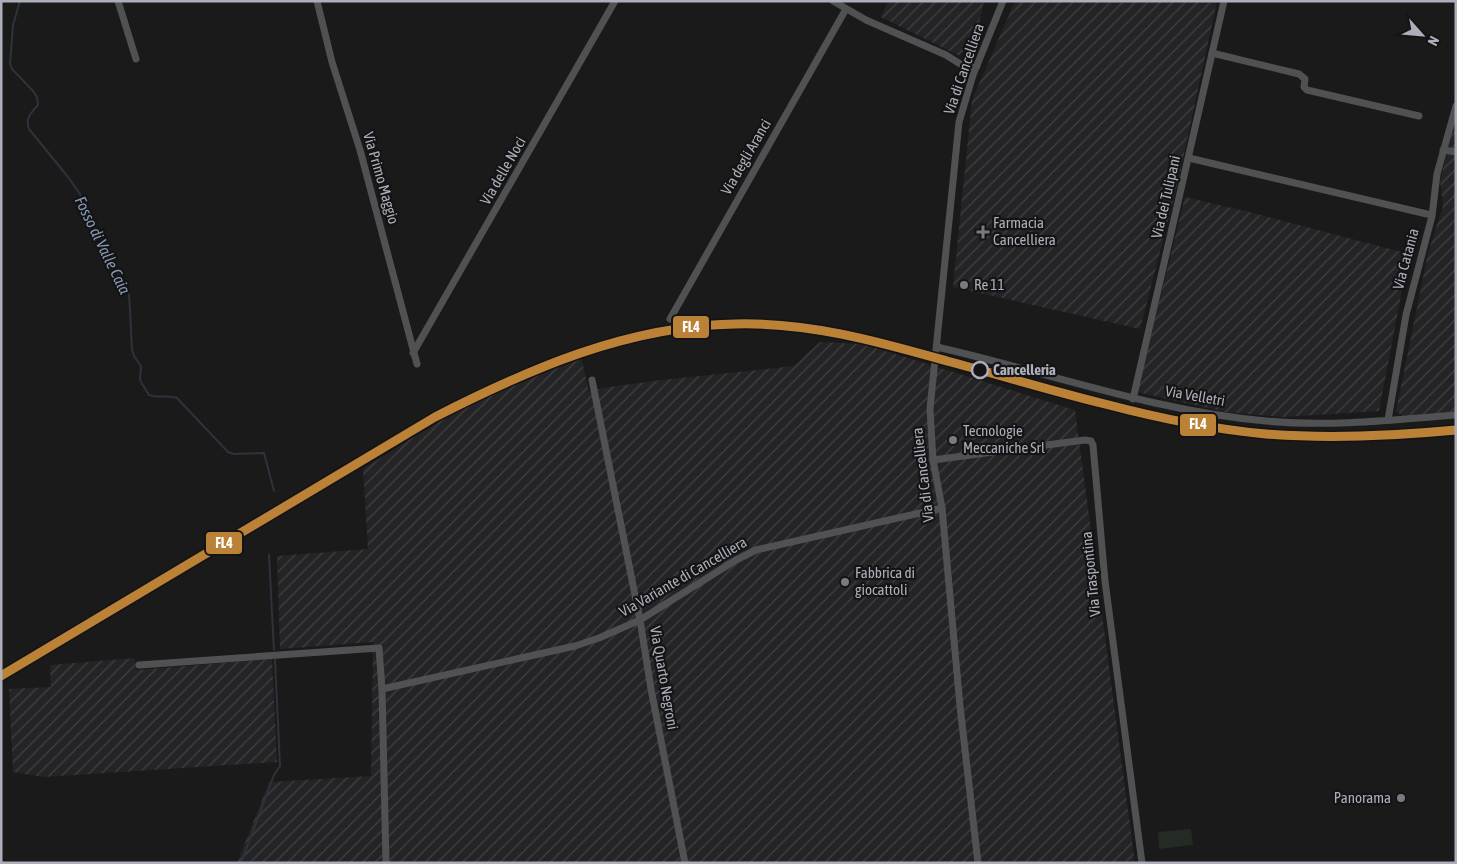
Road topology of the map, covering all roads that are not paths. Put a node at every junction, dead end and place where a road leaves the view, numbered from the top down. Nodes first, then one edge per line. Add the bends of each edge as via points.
1 (118, 1) edge
2 (317, 1) edge
3 (616, 1) edge
4 (833, 1) edge
5 (1003, 1) edge
6 (1224, 1) edge
7 (846, 9) junction
8 (1212, 53) junction
9 (136, 59) dead end
10 (961, 65) junction
11 (976, 66) junction
12 (969, 86) junction
13 (1456, 106) edge
14 (1418, 116) dead end
15 (1443, 150) junction
16 (1456, 152) edge
17 (1189, 158) junction
18 (1427, 214) dead end
19 (670, 319) dead end
20 (937, 347) junction
21 (413, 354) junction
22 (417, 364) dead end
23 (592, 380) dead end
24 (1133, 398) junction
25 (1456, 415) edge
26 (1388, 420) junction
27 (933, 460) junction
28 (942, 508) junction
29 (640, 620) junction
30 (139, 665) dead end
31 (382, 689) junction
32 (386, 863) edge
33 (685, 863) edge
34 (978, 863) edge
35 (1142, 863) edge

1 - 9 street
2 - 21 street, Via Primo Maggio
3 - 21 street, Via delle Noci
4 - 7 street
5 - 11 street, Via di Cancelliera
6 - 8 street, Via dei Tulipani
7 - 10 street
7 - 19 street, Via degli Aranci
8 - 14 street via 1299,74 1305,79 1307,90
8 - 17 street, Via dei Tulipani
10 - 11 street
10 - 12 street via 968,75
11 - 12 street, Via di Cancelliera
12 - 20 street, Via di Cancelliera via 956,141
13 - 15 street, Via Catania
15 - 16 street
15 - 26 street, Via Catania via 1432,216 1406,316
17 - 18 street
17 - 24 street, Via dei Tulipani
20 - 24 street, Via Velletri
20 - 27 street, Via di Cancelliera via 930,409
21 - 22 street, Via Primo Maggio
23 - 29 street, Via Quarto Negroni
24 - 26 street, Via Velletri via 1269,422
25 - 26 street, Via Velletri
27 - 28 street, Via di Cancelliera
27 - 35 street, Via Traspontina via 1091,441 1105,581
28 - 29 street, Via Variante di Cancelliera via 756,550
28 - 34 street, Via di Cancelliera
29 - 31 street, Via Variante di Cancelliera via 583,644
29 - 33 street, Via Quarto Negroni
30 - 31 street via 378,648
31 - 32 street

